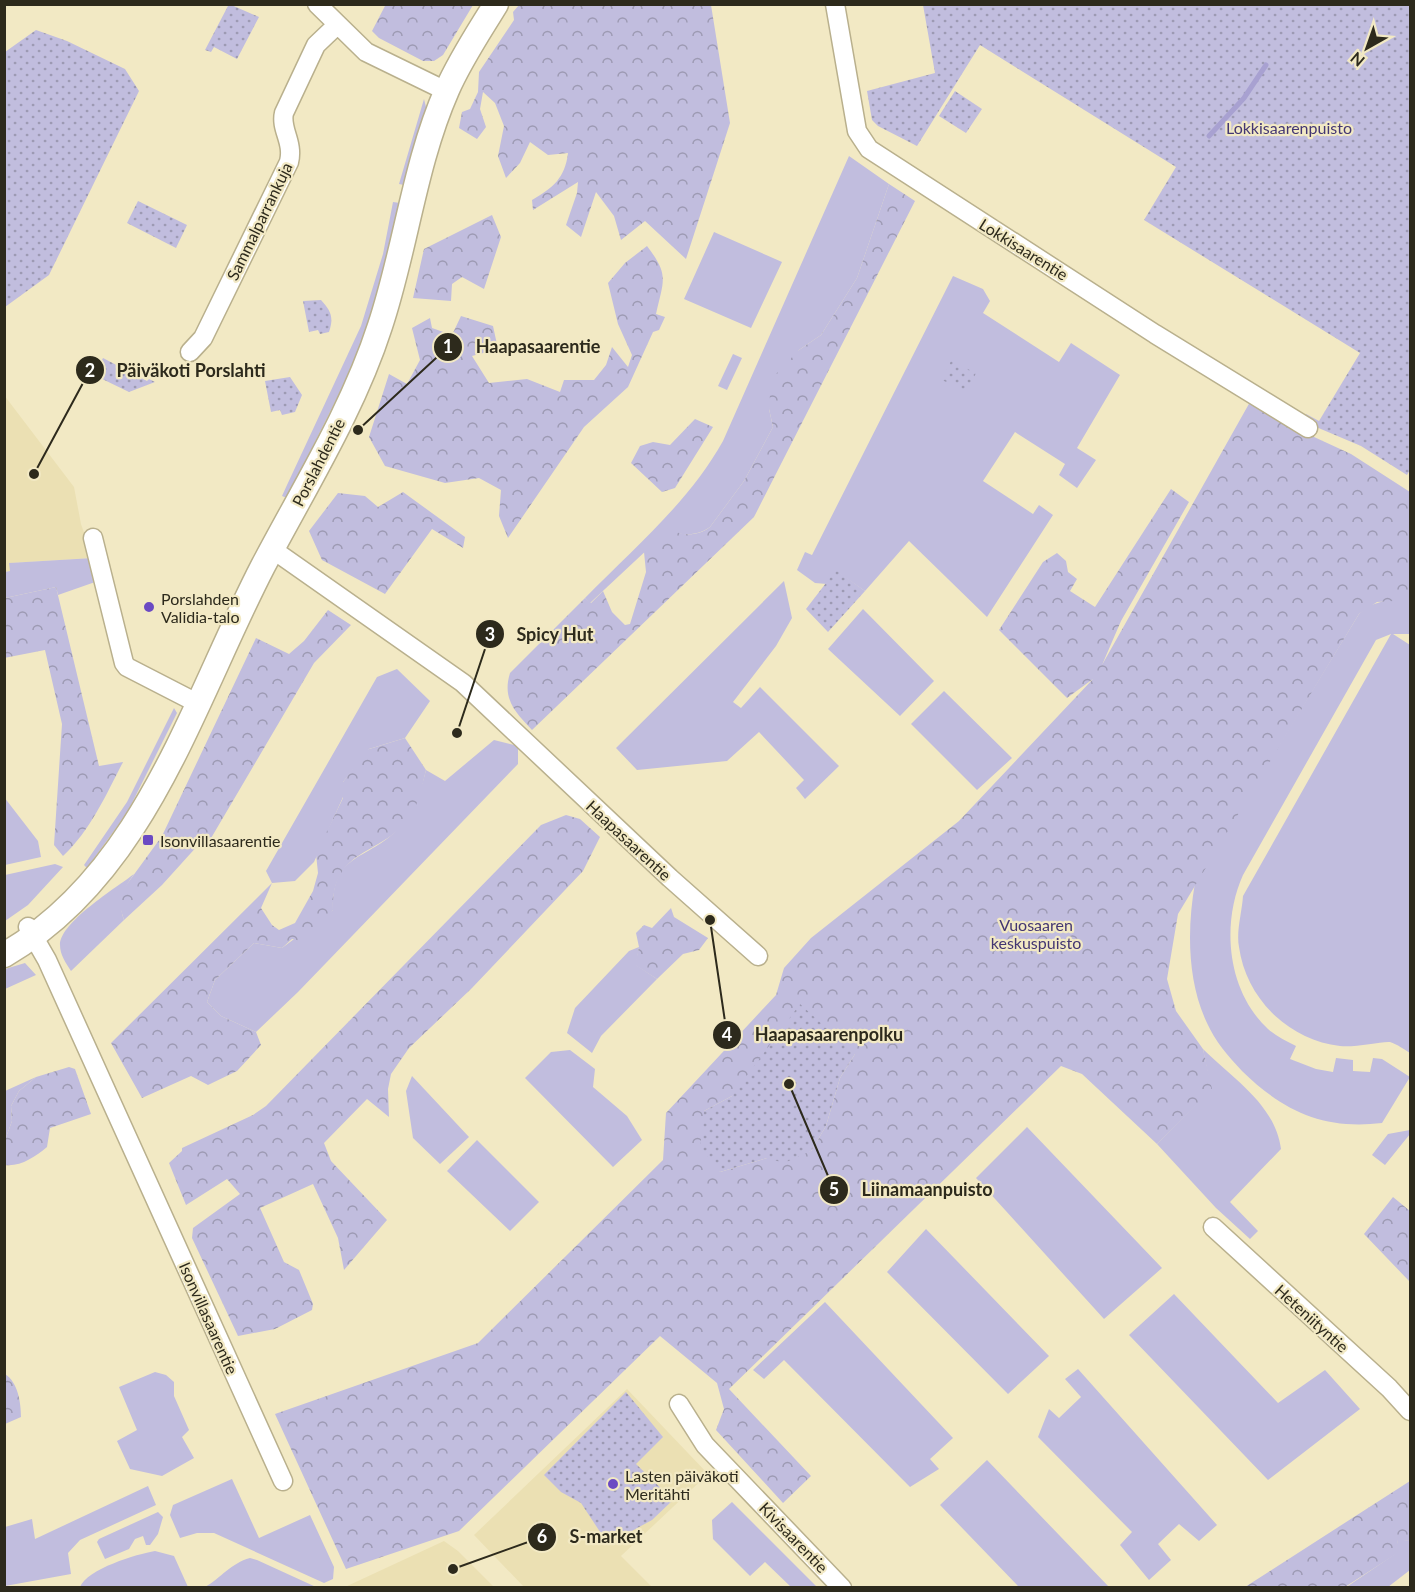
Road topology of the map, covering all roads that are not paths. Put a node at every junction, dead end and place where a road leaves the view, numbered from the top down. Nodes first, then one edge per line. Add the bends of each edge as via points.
1 (317, 4) edge
2 (496, 4) edge
3 (835, 4) edge
4 (337, 26) junction
5 (446, 91) junction
6 (190, 352) dead end
7 (1308, 428) dead end
8 (93, 538) dead end
9 (272, 549) junction
10 (197, 703) junction
11 (31, 932) junction
12 (4, 940) edge
13 (4, 955) edge
14 (758, 956) dead end
15 (1213, 1227) dead end
16 (679, 1404) dead end
17 (1410, 1411) edge
18 (283, 1481) dead end
19 (842, 1587) edge

1 - 4 street
2 - 5 street, Porslahdentie
3 - 7 street, Lokkisaarentie via 857,131 869,149
4 - 5 street via 366,52
4 - 6 street, Sammalparrankuja via 316,45 284,112 282,119 291,144 289,162 203,338
5 - 9 street, Porslahdentie via 366,366
8 - 10 street via 124,663
9 - 10 street, Porslahdentie
9 - 14 street, Haapasaarentie via 463,683
10 - 11 street, Porslahdentie via 120,851 66,911
11 - 12 street, Porslahdentie
11 - 13 street, Porslahdentie
11 - 18 street, Isonvillasaarentie
15 - 17 street, Heteniityntie
16 - 19 street, Kivisaarentie via 705,1444

